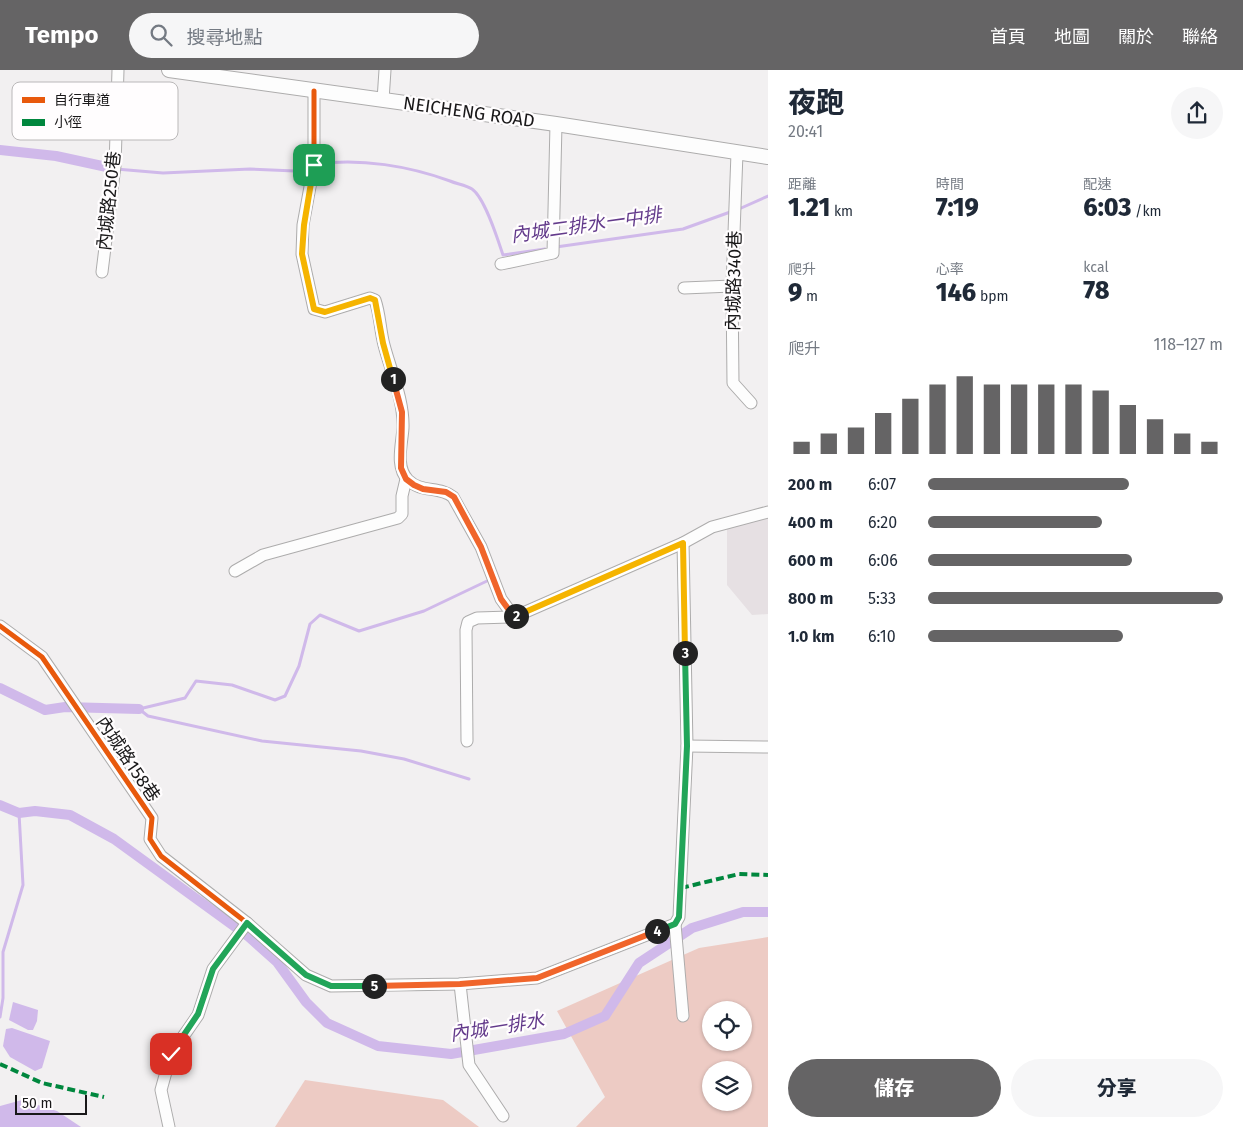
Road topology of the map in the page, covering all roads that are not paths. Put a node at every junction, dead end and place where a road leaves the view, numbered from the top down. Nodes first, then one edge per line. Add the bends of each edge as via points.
1 (168, 70) edge
2 (384, 70) edge
3 (314, 91) junction
4 (383, 100) junction
5 (556, 124) junction
6 (116, 140) edge
7 (737, 153) junction
8 (768, 157) edge
9 (501, 264) dead end
10 (102, 272) dead end
11 (732, 286) junction
12 (684, 288) dead end
13 (751, 403) dead end
14 (406, 479) junction
15 (768, 512) edge
16 (683, 543) junction
17 (234, 571) dead end
18 (514, 617) junction
19 (0, 626) edge
20 (467, 741) dead end
21 (687, 746) junction
22 (768, 747) edge
23 (246, 926) junction
24 (675, 928) junction
25 (460, 984) junction
26 (683, 1016) dead end
27 (503, 1116) dead end
28 (169, 1127) edge

1 - 3 street, NEICHENG ROAD
2 - 4 street
3 - 4 street, NEICHENG ROAD
3 - 14 street via 314,165 302,254 314,309 325,312 370,298 375,300 402,412 401,468
4 - 5 street, NEICHENG ROAD
5 - 7 street, NEICHENG ROAD
5 - 9 street via 553,253
6 - 10 street, 內城路250巷
7 - 8 street, NEICHENG ROAD
7 - 11 street, 內城路340巷
11 - 12 street
11 - 13 street, 內城路340巷 via 733,383
14 - 17 street via 402,514 398,518 263,555
14 - 18 street via 423,489 446,492 454,497 481,547 501,599
15 - 16 street via 712,527
16 - 18 street
16 - 21 street
18 - 20 street via 478,618 468,622
19 - 23 street, 內城路158巷 via 42,657 152,818 150,839 161,856
21 - 22 street
21 - 24 street via 682,881
23 - 25 street, 內城路158巷 via 306,975 331,986
23 - 28 street via 213,969 198,1014 171,1054 161,1090
24 - 25 street, 內城路158巷 via 537,978
24 - 26 street
25 - 27 street via 469,1065

